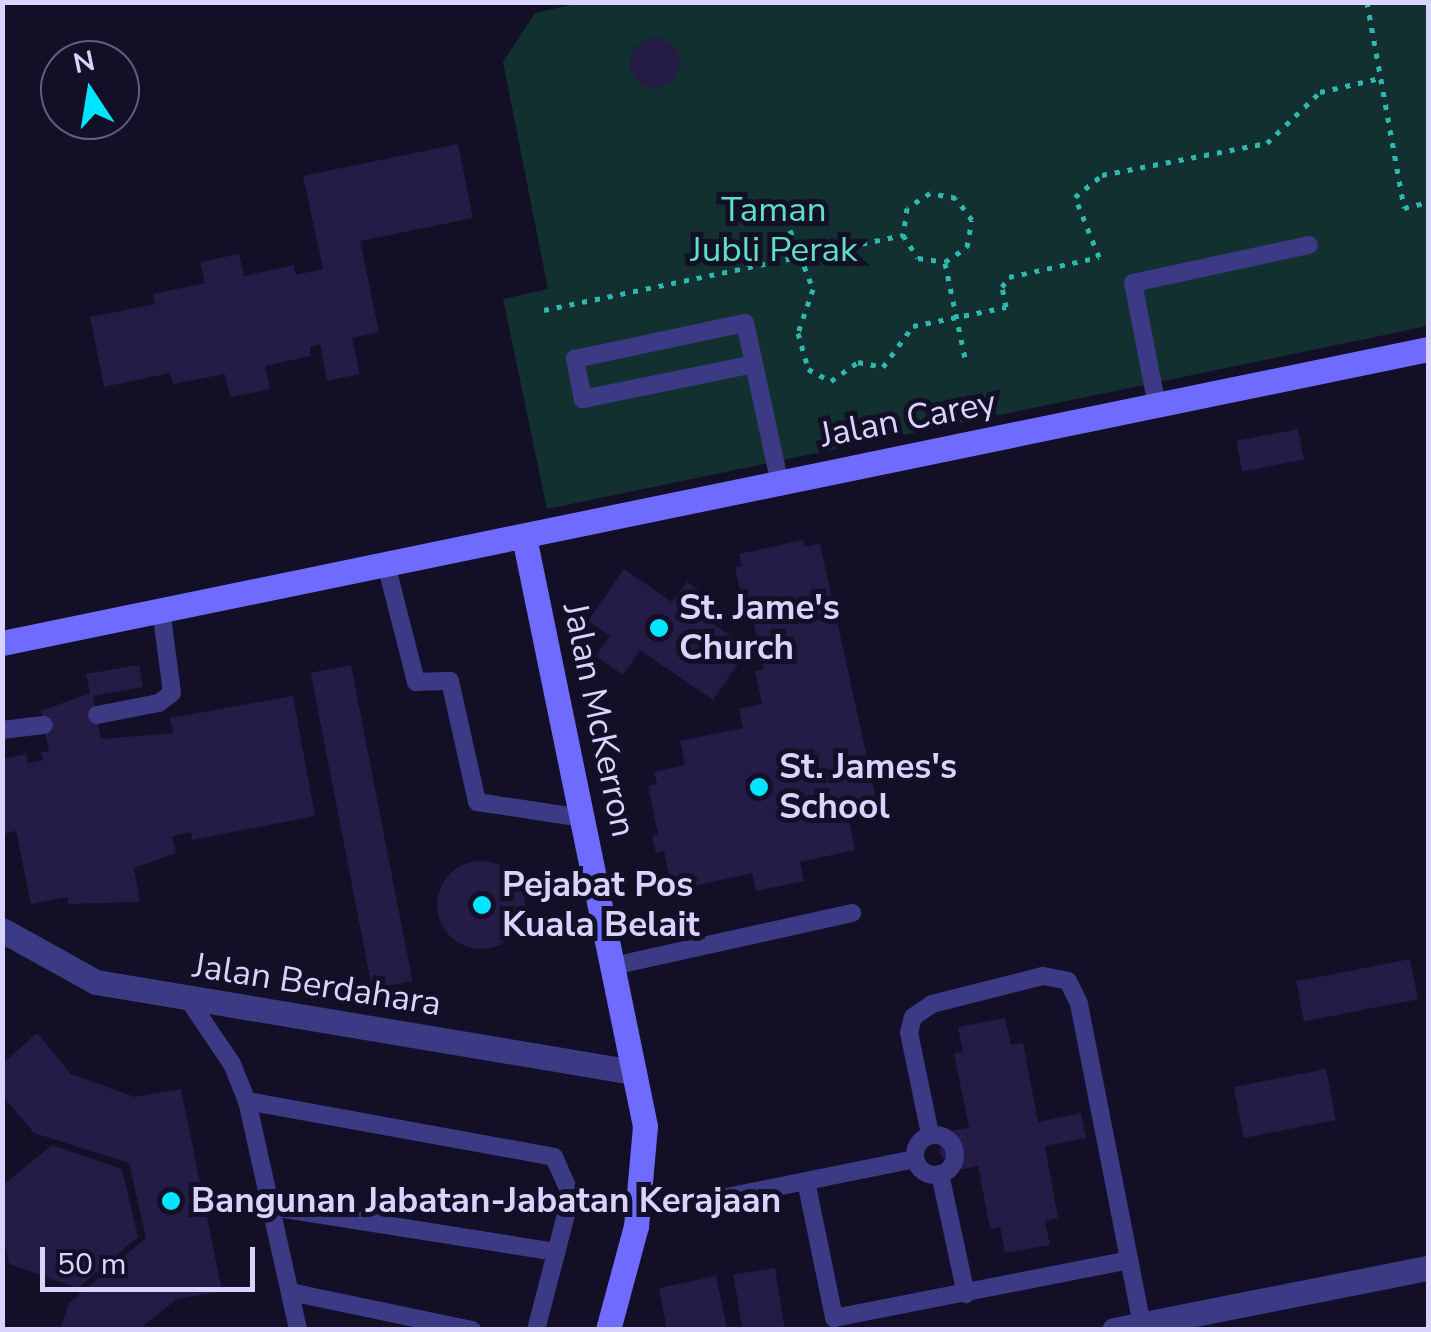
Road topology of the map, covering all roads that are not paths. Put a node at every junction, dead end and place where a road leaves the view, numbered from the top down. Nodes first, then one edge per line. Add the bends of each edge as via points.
1 (1309, 245) dead end
2 (1428, 349) edge
3 (754, 364) junction
4 (1158, 406) junction
5 (780, 480) junction
6 (524, 537) junction
7 (386, 564) junction
8 (161, 610) junction
9 (2, 643) edge
10 (97, 715) dead end
11 (44, 725) dead end
12 (2, 730) edge
13 (584, 818) junction
14 (852, 913) dead end
15 (2, 930) edge
16 (613, 966) junction
17 (188, 999) junction
18 (633, 1072) junction
19 (248, 1101) junction
20 (930, 1134) junction
21 (915, 1160) junction
22 (940, 1174) junction
23 (806, 1181) junction
24 (641, 1199) junction
25 (272, 1207) junction
26 (556, 1252) junction
27 (1129, 1260) junction
28 (1428, 1268) edge
29 (290, 1292) junction
30 (966, 1294) junction
31 (1142, 1324) junction
32 (298, 1330) edge
33 (472, 1330) edge
34 (536, 1330) edge
35 (608, 1330) edge
36 (1114, 1330) edge

1 - 4 lane via 1133,282
2 - 4 main road, Jalan Carey
3 - 3 lane via 744,323 574,359 583,400
3 - 5 lane
4 - 5 main road, Jalan Carey
5 - 6 main road, Jalan Carey
6 - 7 main road, Jalan Carey
6 - 13 main road, Jalan McKerron
7 - 8 main road, Jalan Carey
7 - 13 lane via 416,682 450,681 477,802
8 - 9 main road
8 - 10 lane via 172,692 160,704
11 - 12 lane
13 - 16 main road, Jalan McKerron
14 - 16 lane
15 - 17 street, Jalan Berdahara via 96,982
16 - 18 main road, Jalan McKerron
17 - 18 street, Jalan Berdahara
17 - 19 lane
18 - 24 main road, Jalan McKerron via 646,1141
19 - 25 lane
19 - 26 lane via 554,1157 569,1190
20 - 21 lane via 920,1141
20 - 22 lane via 950,1140 956,1153
20 - 27 lane via 909,1033 913,1017 932,1004 1043,976 1068,981 1079,1004
21 - 22 lane via 927,1174
21 - 23 lane
22 - 30 lane
23 - 24 lane via 692,1204
23 - 30 lane via 834,1318
24 - 35 main road, Jalan McKerron
25 - 26 lane
25 - 29 lane
26 - 34 lane
27 - 30 lane
27 - 31 lane
28 - 31 street
29 - 32 lane
29 - 33 lane
31 - 36 street

